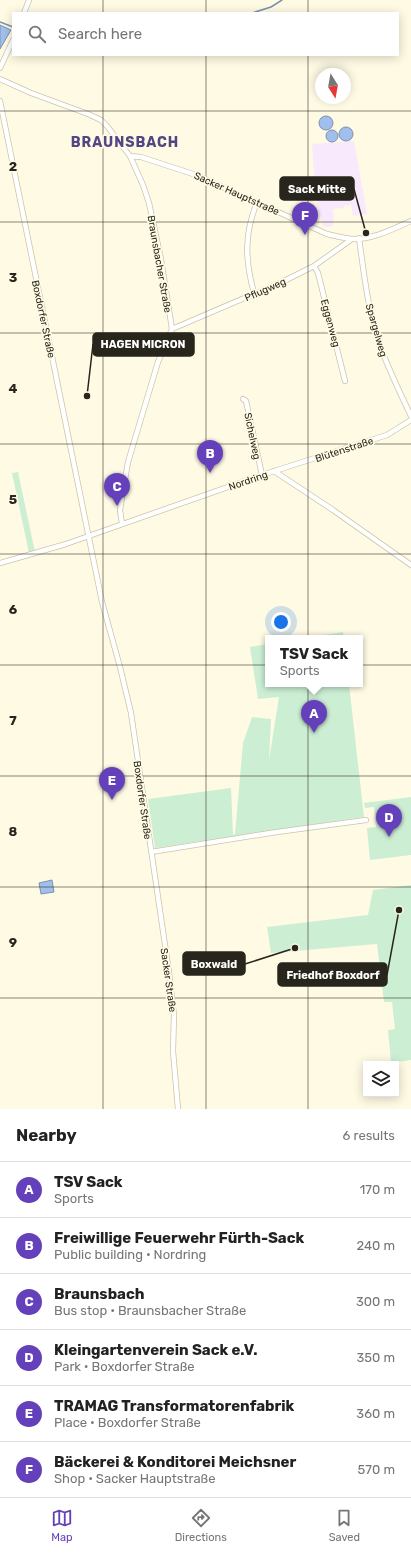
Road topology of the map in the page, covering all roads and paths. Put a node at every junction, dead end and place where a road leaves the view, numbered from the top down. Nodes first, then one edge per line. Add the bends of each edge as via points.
1 (29, 0) edge
2 (24, 12) edge
3 (12, 42) edge
4 (0, 68) edge
5 (0, 79) edge
6 (0, 101) edge
7 (130, 156) junction
8 (258, 202) junction
9 (411, 221) edge
10 (359, 238) junction
11 (352, 239) junction
12 (314, 266) junction
13 (254, 293) junction
14 (172, 329) junction
15 (346, 381) dead end
16 (243, 399) dead end
17 (411, 416) edge
18 (411, 420) edge
19 (274, 471) junction
20 (262, 476) junction
21 (122, 524) junction
22 (89, 536) junction
23 (0, 563) edge
24 (411, 565) edge
25 (366, 820) dead end
26 (151, 852) junction
27 (178, 1109) edge

1 - 2 street
3 - 4 street
5 - 7 street, Braunsbacher Straße via 41,98 101,120
6 - 22 street, Boxdorfer Straße
7 - 8 street, Sacker Hauptstraße via 141,157 196,175
7 - 14 street, Braunsbacher Straße via 150,207
8 - 11 street, Sacker Hauptstraße via 327,234
8 - 13 street via 250,225 247,254
9 - 10 street, Sacker Hauptstraße via 392,230
10 - 11 street, Sacker Hauptstraße
10 - 17 street, Spargelweg via 368,297 378,338
11 - 12 street, Pflugweg
12 - 13 street, Pflugweg
12 - 15 street, Eggenweg
13 - 14 street, Pflugweg
14 - 21 street via 158,362 128,462 120,510
16 - 20 street, Sichelweg via 246,401
18 - 19 street, Blütenstraße via 387,435
19 - 20 street, Nordring
19 - 24 street, Nordring
20 - 21 street, Nordring
21 - 22 street, Nordring
22 - 23 street
22 - 26 street, Boxdorfer Straße via 102,602 131,713
25 - 26 street, Boxdorfer Straße
26 - 27 street, Sacker Straße via 174,1015 173,1052

